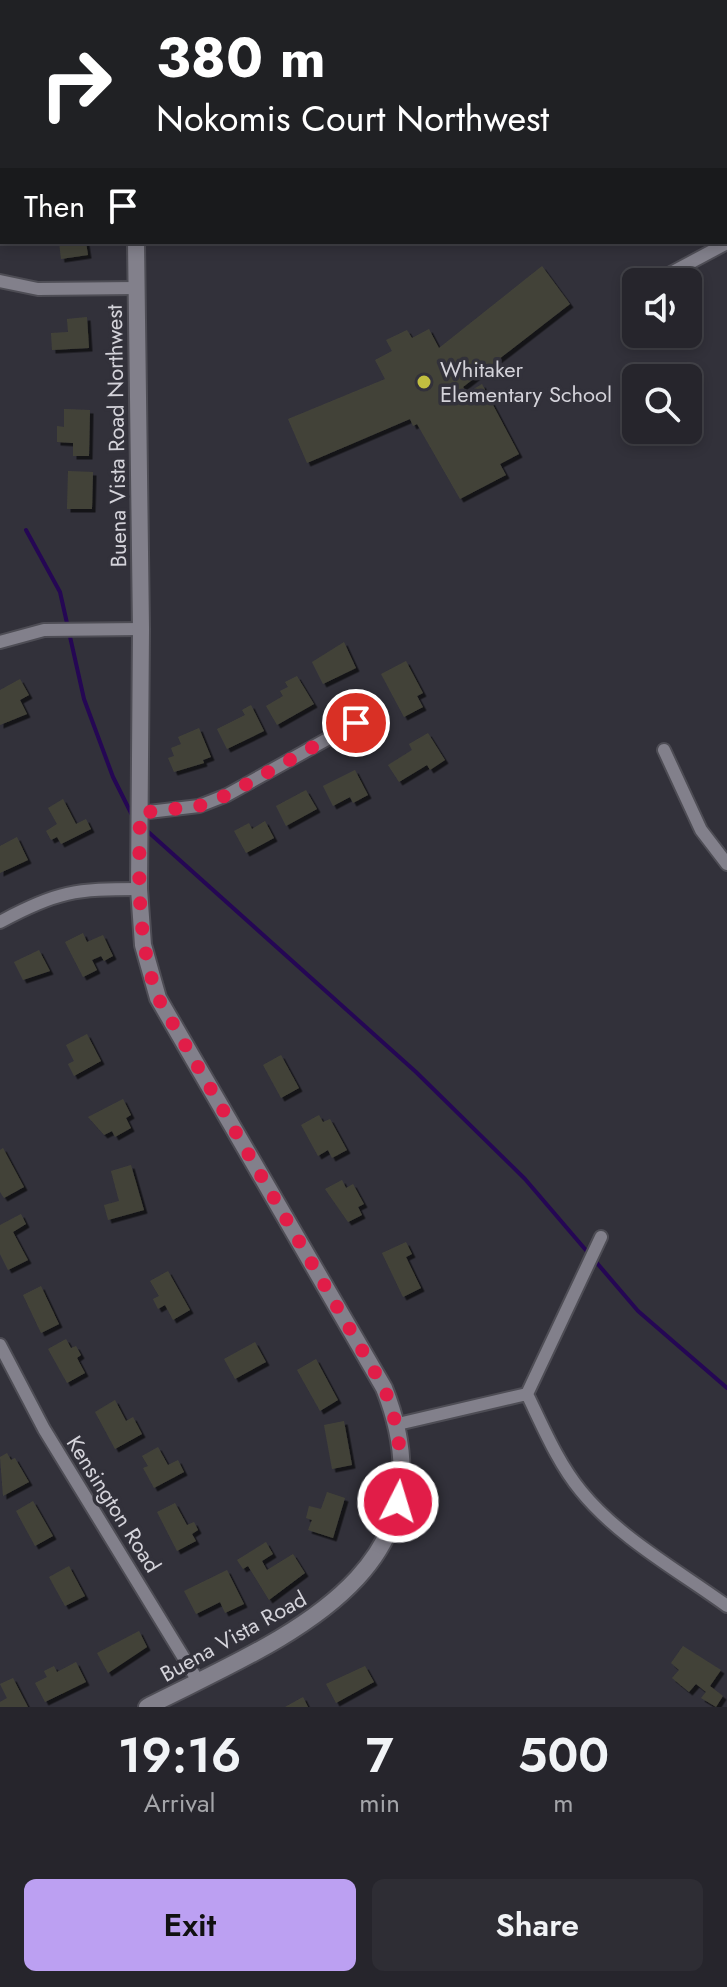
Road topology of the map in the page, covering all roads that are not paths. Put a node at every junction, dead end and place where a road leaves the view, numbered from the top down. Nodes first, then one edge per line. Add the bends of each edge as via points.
1 (136, 244) edge
2 (725, 244) edge
3 (680, 268) edge
4 (0, 281) edge
5 (136, 288) junction
6 (141, 629) junction
7 (0, 642) edge
8 (356, 723) dead end
9 (664, 750) dead end
10 (140, 813) junction
11 (727, 864) edge
12 (139, 889) junction
13 (0, 922) edge
14 (601, 1237) dead end
15 (0, 1345) edge
16 (527, 1394) junction
17 (398, 1424) junction
18 (727, 1606) edge
19 (198, 1681) junction
20 (147, 1707) edge

1 - 5 street, Buena Vista Road Northwest
2 - 3 street
4 - 5 street via 38,289
5 - 6 street, Buena Vista Road Northwest
6 - 7 street via 44,630
6 - 10 street, Buena Vista Road
8 - 10 street via 227,795 199,806
9 - 11 street via 701,830
10 - 12 street, Buena Vista Road
12 - 13 street via 78,889
12 - 17 street, Buena Vista Road via 143,945 158,998 361,1346
14 - 16 street
15 - 19 street, Kensington Road via 44,1429
16 - 17 street
16 - 18 street via 572,1480 592,1504
17 - 19 street, Buena Vista Road via 398,1502 383,1542 363,1572 315,1618
19 - 20 street, Buena Vista Road

